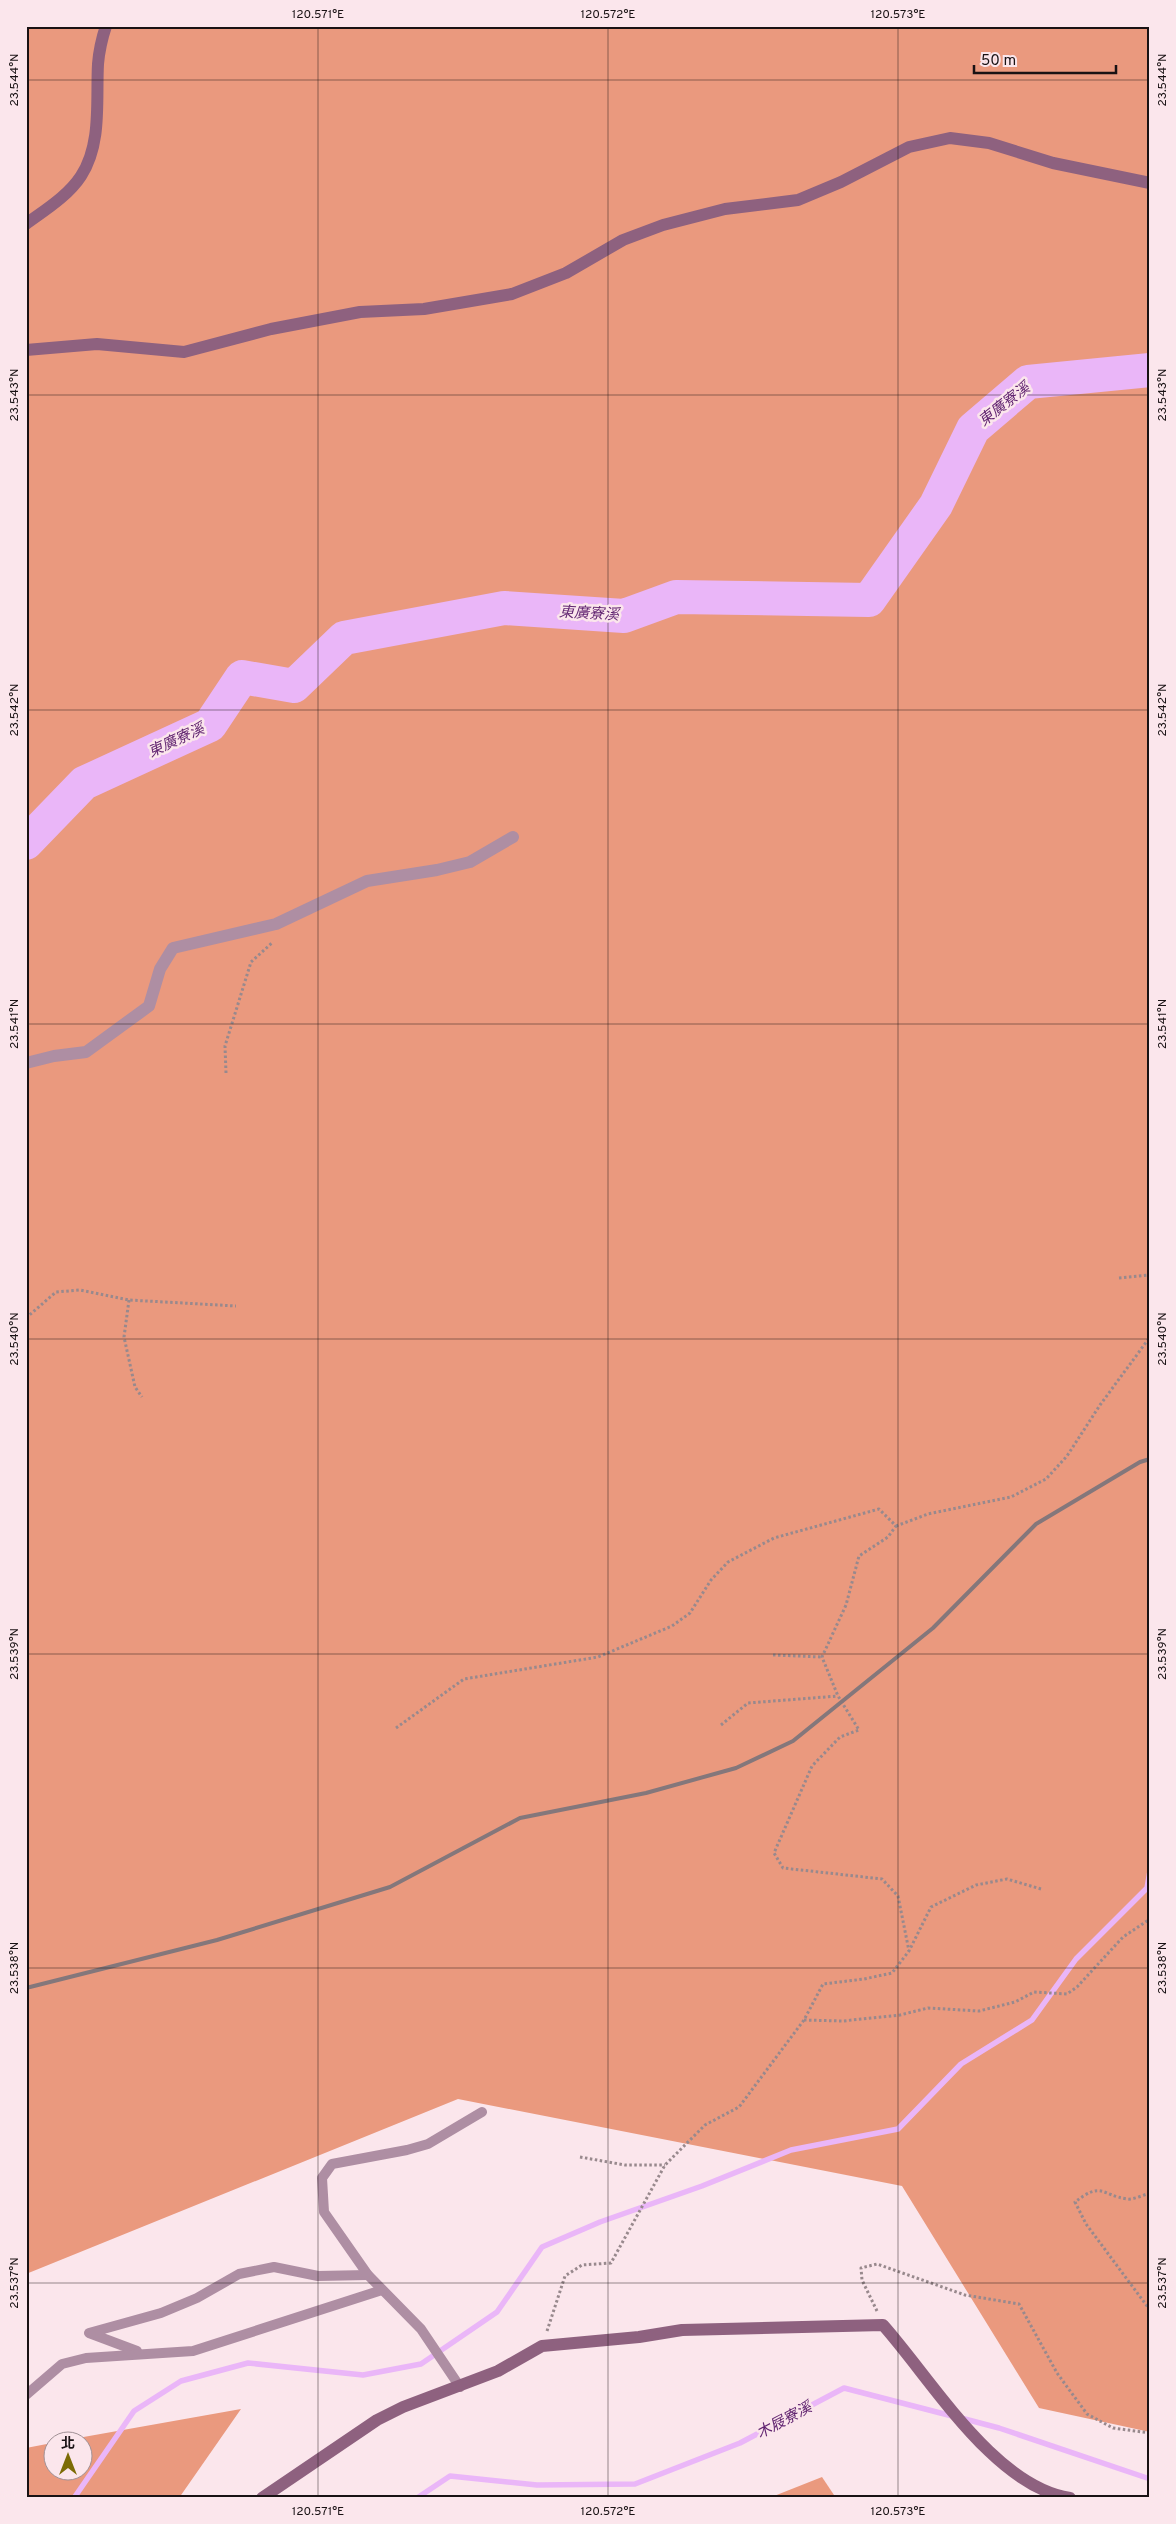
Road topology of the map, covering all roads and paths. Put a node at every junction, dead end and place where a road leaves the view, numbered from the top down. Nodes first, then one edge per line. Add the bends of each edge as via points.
1 (106, 26) edge
2 (1150, 183) edge
3 (26, 224) edge
4 (26, 350) edge
5 (514, 837) dead end
6 (276, 924) junction
7 (26, 1063) edge
8 (226, 1073) dead end
9 (1150, 1275) edge
10 (1119, 1278) dead end
11 (129, 1300) junction
12 (236, 1306) dead end
13 (26, 1318) edge
14 (1150, 1336) edge
15 (142, 1397) dead end
16 (896, 1526) junction
17 (773, 1656) dead end
18 (822, 1657) junction
19 (838, 1696) junction
20 (721, 1725) dead end
21 (396, 1728) dead end
22 (1041, 1889) dead end
23 (1150, 1919) edge
24 (910, 1951) junction
25 (804, 2020) junction
26 (482, 2112) dead end
27 (580, 2157) dead end
28 (666, 2165) junction
29 (1150, 2193) edge
30 (368, 2275) junction
31 (382, 2290) junction
32 (1150, 2310) edge
33 (883, 2325) junction
34 (542, 2346) junction
35 (141, 2352) junction
36 (460, 2387) junction
37 (26, 2395) edge
38 (1150, 2433) edge
39 (262, 2498) edge
40 (1070, 2498) edge

1 - 3 street via 98,62 96,114 89,162 70,189
2 - 4 street via 1052,163 989,143 950,138 909,148 798,200 725,210 664,225 622,240 566,273 512,294 424,309 352,314 271,329 184,352 96,344
5 - 6 street via 470,862 367,881
6 - 7 street via 173,948 160,968 149,1006 86,1052
6 - 8 path via 278,936 251,962 225,1046
9 - 10 path
11 - 12 path
11 - 13 path via 80,1290 56,1292
11 - 15 path via 124,1337 134,1387
14 - 16 path via 1067,1456 1046,1479 1011,1497 928,1514
16 - 18 path via 888,1537 859,1556 846,1605
16 - 21 path via 879,1510 774,1538 728,1562 711,1580 690,1613 672,1626 598,1657 464,1679
17 - 18 path
18 - 19 path
19 - 20 path via 748,1703
19 - 24 path via 859,1730 840,1737 812,1766 774,1853 783,1868 882,1879 898,1896
22 - 24 path via 1007,1879 976,1884 931,1907
23 - 25 path via 1123,1937 1078,1988 1067,1994 1034,1992 1015,2002 979,2011 928,2008 900,2016 843,2021
24 - 25 path via 892,1973 823,1984
25 - 28 path via 739,2107 705,2125
26 - 30 lane via 428,2144 332,2164 322,2178 324,2212
27 - 28 path via 625,2165
28 - 34 path via 611,2263 582,2265 565,2276
29 - 32 path via 1128,2199 1101,2190 1087,2193 1075,2202 1086,2224
30 - 31 lane
30 - 35 lane via 318,2276 274,2267 239,2274 197,2298 161,2313 89,2333
31 - 35 lane via 193,2351
31 - 36 lane via 421,2329
33 - 34 street via 682,2330
33 - 38 path via 862,2280 861,2268 877,2264 965,2295 1018,2304 1057,2373 1087,2414 1113,2428
33 - 40 street via 965,2427 1016,2475 1035,2487
34 - 36 street via 498,2371
35 - 37 lane via 62,2364
36 - 39 street via 377,2420

